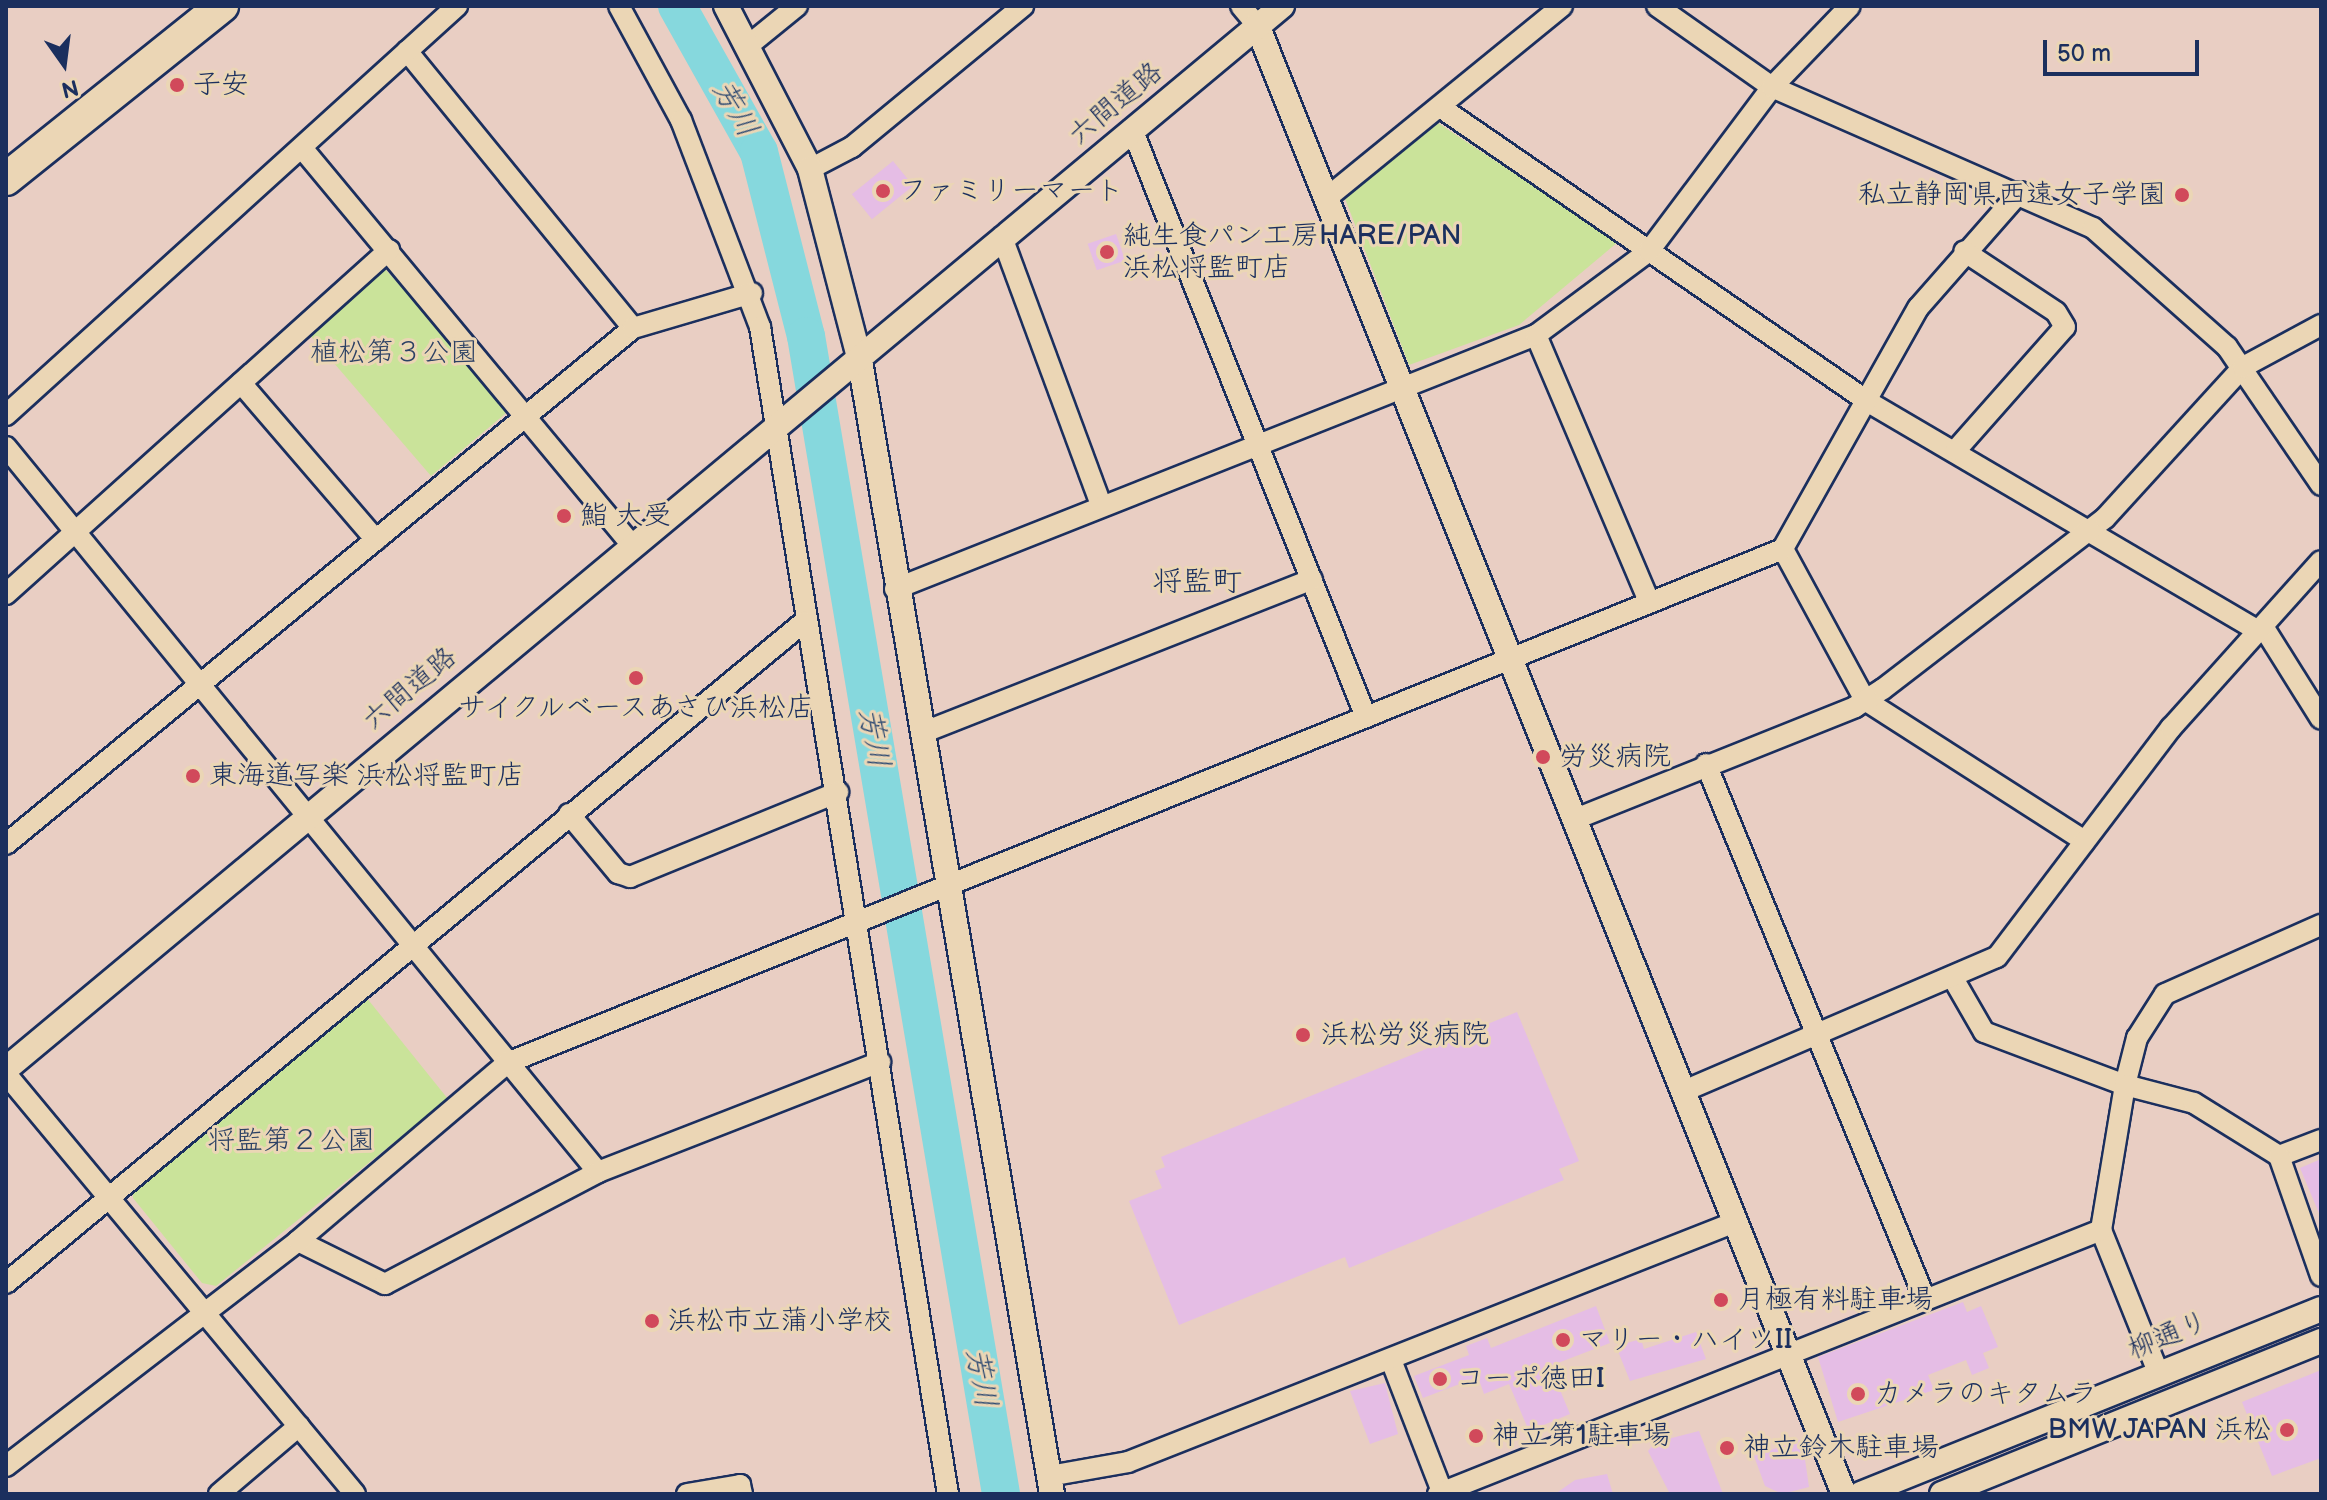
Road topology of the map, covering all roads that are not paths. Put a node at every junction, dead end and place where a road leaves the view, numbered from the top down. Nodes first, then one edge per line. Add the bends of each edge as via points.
1 (222, 6) edge
2 (457, 6) edge
3 (619, 6) edge
4 (726, 6) edge
5 (797, 6) edge
6 (1023, 6) edge
7 (1241, 6) edge
8 (1282, 6) edge
9 (1562, 6) edge
10 (1657, 6) edge
11 (1850, 6) edge
12 (1257, 25) junction
13 (749, 45) junction
14 (407, 51) junction
15 (1772, 87) junction
16 (1440, 107) junction
17 (1132, 129) junction
18 (302, 148) junction
19 (810, 169) junction
20 (6, 179) edge
21 (2020, 192) junction
22 (1328, 197) junction
23 (1002, 237) junction
24 (389, 250) junction
25 (1649, 251) junction
26 (1964, 251) junction
27 (752, 293) junction
28 (2321, 325) edge
29 (633, 328) junction
30 (1536, 335) junction
31 (2243, 367) junction
32 (852, 368) junction
33 (241, 383) junction
34 (1400, 389) junction
35 (1870, 403) junction
36 (6, 415) edge
37 (525, 418) junction
38 (780, 426) junction
39 (1260, 445) junction
40 (6, 447) edge
41 (1956, 450) junction
42 (2321, 485) edge
43 (1101, 504) junction
44 (76, 531) junction
45 (2089, 531) junction
46 (376, 540) junction
47 (631, 544) junction
48 (1783, 549) junction
49 (2321, 561) edge
50 (1312, 579) junction
51 (895, 589) junction
52 (6, 594) edge
53 (1649, 601) junction
54 (804, 622) junction
55 (2261, 629) junction
56 (1510, 662) junction
57 (202, 684) junction
58 (1865, 700) junction
59 (1366, 717) junction
60 (2321, 719) edge
61 (922, 733) junction
62 (1706, 764) junction
63 (838, 792) junction
64 (569, 814) junction
65 (305, 815) junction
66 (1573, 820) junction
67 (2085, 841) junction
68 (6, 844) edge
69 (941, 883) junction
70 (861, 915) junction
71 (2321, 925) edge
72 (412, 949) junction
73 (1954, 980) junction
74 (1818, 1037) junction
75 (880, 1062) junction
76 (507, 1063) junction
77 (6, 1072) edge
78 (2125, 1085) junction
79 (1684, 1091) junction
80 (2321, 1140) edge
81 (2279, 1156) junction
82 (598, 1172) junction
83 (108, 1199) junction
84 (1735, 1222) junction
85 (2101, 1230) junction
86 (298, 1241) junction
87 (2321, 1276) edge
88 (6, 1283) edge
89 (1925, 1299) junction
90 (2321, 1309) edge
91 (202, 1316) junction
92 (2321, 1341) edge
93 (1787, 1354) junction
94 (1391, 1360) junction
95 (2158, 1372) junction
96 (299, 1426) junction
97 (6, 1466) edge
98 (1051, 1485) edge
99 (1441, 1493) edge
100 (219, 1494) edge
101 (355, 1494) edge
102 (687, 1494) edge
103 (742, 1494) edge
104 (948, 1494) edge
105 (1844, 1494) edge
106 (1861, 1494) edge
107 (1942, 1494) edge

1 - 20 highway
2 - 14 street
3 - 27 street via 681,120
4 - 13 street
5 - 13 street
6 - 19 street via 852,147
7 - 12 street
8 - 12 street, 六間道路
9 - 16 street
10 - 15 street
11 - 15 street
12 - 17 street, 六間道路
12 - 22 street
13 - 19 street
14 - 18 street
14 - 29 street
15 - 21 street
15 - 25 street
16 - 22 street
16 - 25 street
17 - 23 street, 六間道路
17 - 39 street
18 - 24 street
18 - 36 street
19 - 32 street
21 - 26 street
21 - 31 street via 2114,244
22 - 34 street
23 - 32 street, 六間道路
23 - 43 street
24 - 33 street
24 - 37 street
25 - 30 street
25 - 35 street
26 - 35 street via 1918,308
26 - 41 street via 2056,312 2065,327
27 - 29 street
27 - 38 street
28 - 31 street
29 - 37 street
30 - 34 street
30 - 53 street
31 - 42 street
31 - 45 street
32 - 38 street, 六間道路
32 - 51 street
33 - 44 street
33 - 46 street
34 - 39 street
34 - 56 street
35 - 41 street
35 - 48 street
37 - 46 street
37 - 47 street
38 - 47 street, 六間道路
38 - 54 street
39 - 43 street
39 - 50 street
40 - 44 street
41 - 45 street
43 - 51 street
44 - 52 street
44 - 57 street
45 - 55 street
45 - 58 street
46 - 57 street
47 - 65 street, 六間道路
48 - 53 street
48 - 58 street
49 - 55 street
50 - 59 street
50 - 61 street
51 - 61 street
53 - 56 street
54 - 63 street
54 - 64 street
55 - 60 street
55 - 67 street via 2171,728
56 - 59 street
56 - 66 street
57 - 65 street
57 - 68 street
58 - 62 street
58 - 67 street
59 - 69 street
61 - 69 street
62 - 66 street
62 - 74 street
63 - 64 street via 630,877 618,873
63 - 70 street
64 - 72 street
65 - 72 street
65 - 77 street, 六間道路
66 - 79 street
67 - 73 street via 1997,957
69 - 70 street
69 - 98 street
70 - 75 street
70 - 76 street
71 - 78 street via 2165,994 2137,1038
72 - 76 street
72 - 83 street
73 - 74 street
73 - 78 street via 1984,1032
74 - 79 street
74 - 89 street
75 - 82 street
75 - 104 street
76 - 82 street
76 - 86 street
77 - 83 street
78 - 81 street via 2194,1103
78 - 85 street
79 - 84 street
80 - 81 street
81 - 87 street
82 - 86 street via 385,1284
83 - 88 street
83 - 91 street
84 - 93 street
84 - 94 street
85 - 89 street
85 - 95 street
86 - 91 street
89 - 93 street
90 - 95 street, 柳通り
91 - 96 street
91 - 97 street
92 - 107 street
93 - 99 street
93 - 105 street
94 - 98 street via 1128,1462
94 - 99 street
95 - 106 street, 柳通り
96 - 100 street
96 - 101 street
102 - 103 street via 740,1485

